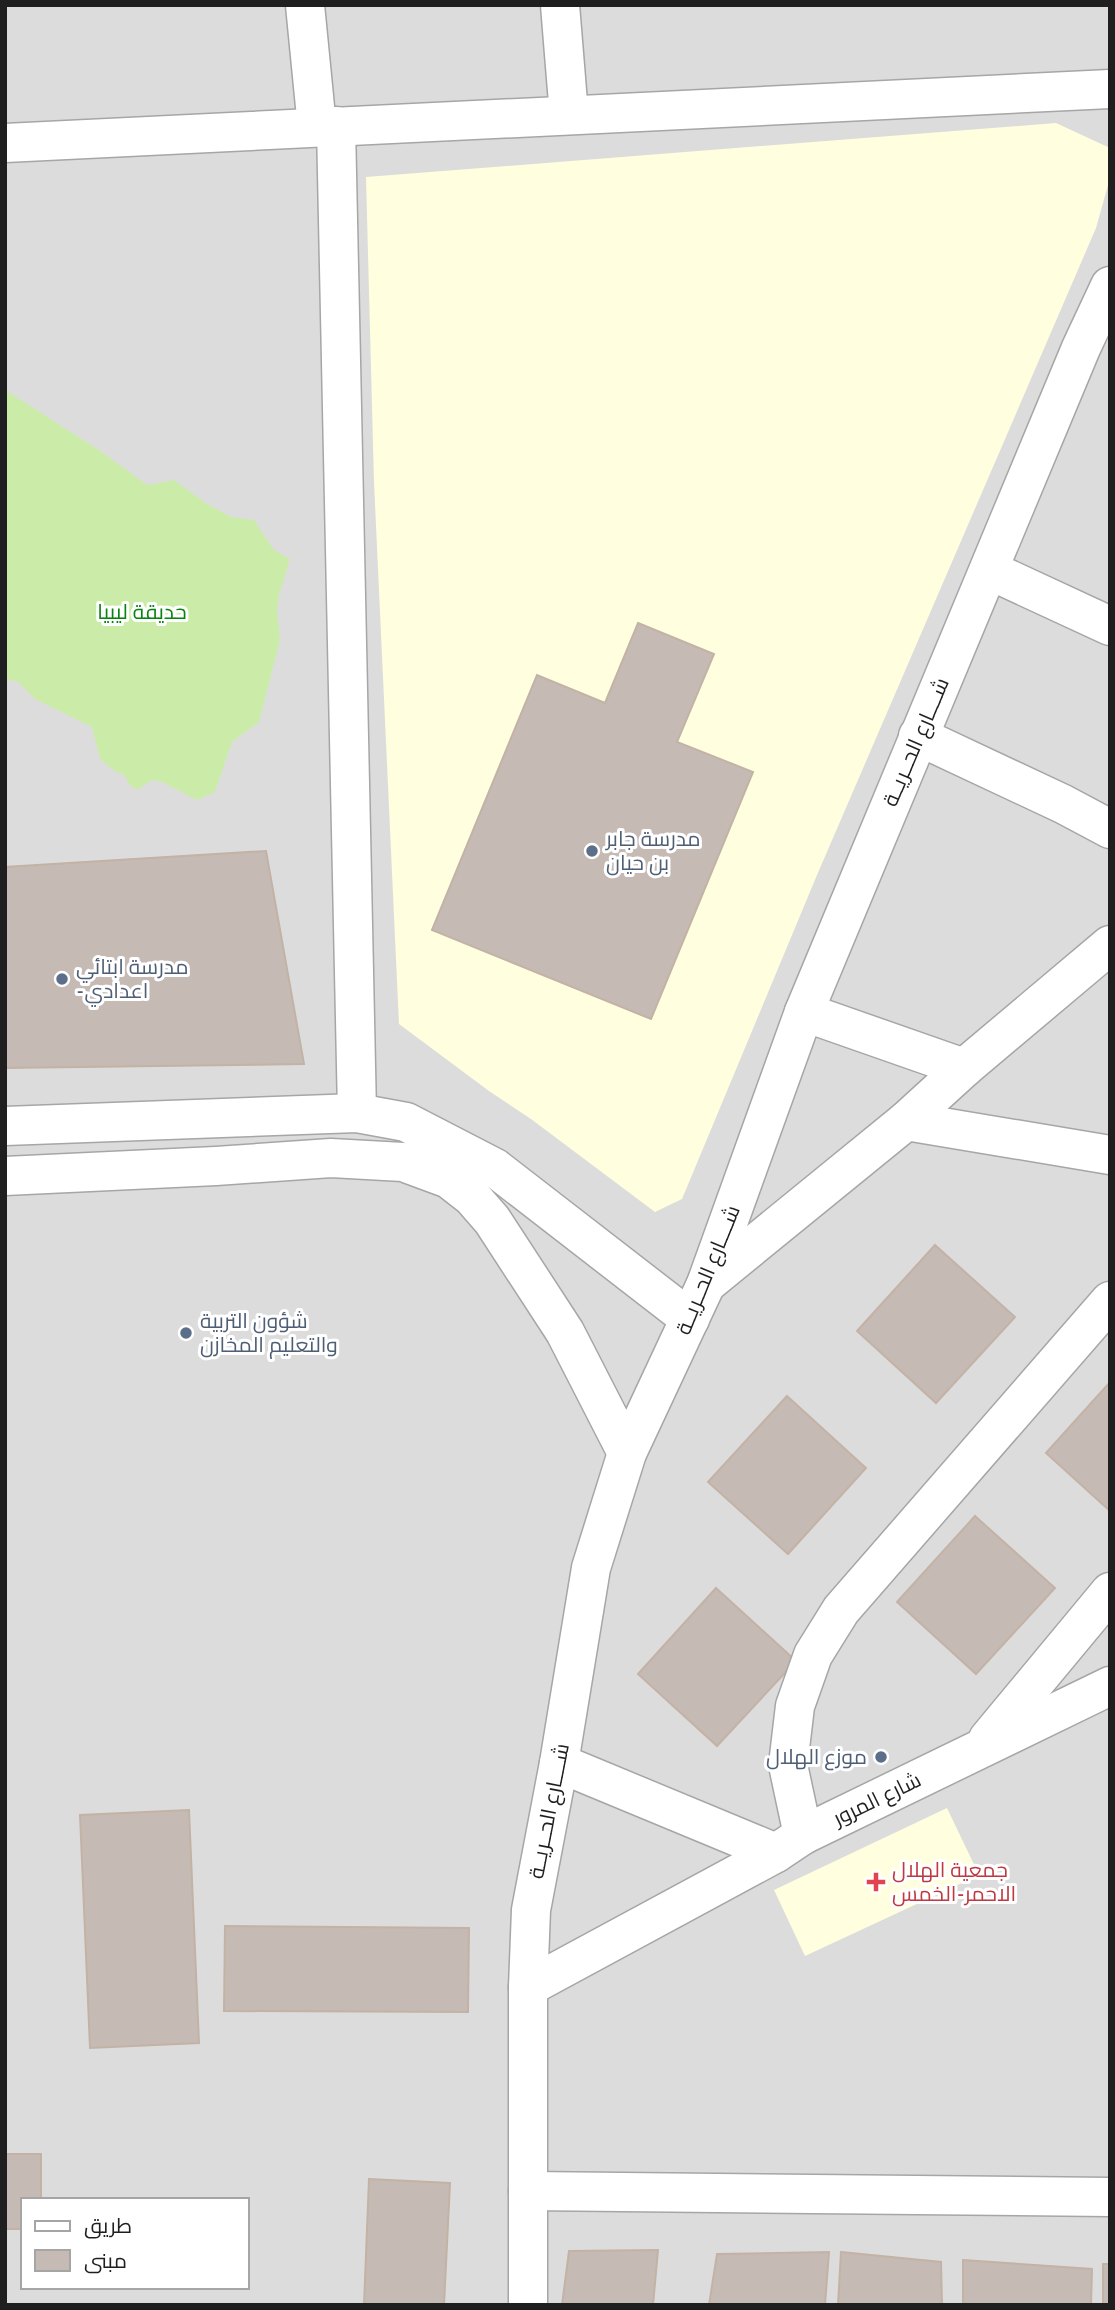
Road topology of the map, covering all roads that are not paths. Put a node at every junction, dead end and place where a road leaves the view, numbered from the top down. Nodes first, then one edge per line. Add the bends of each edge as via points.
1 (304, 5) edge
2 (560, 5) edge
3 (1110, 89) edge
4 (569, 115) junction
5 (327, 126) junction
6 (5, 143) edge
7 (1110, 286) edge
8 (1095, 357) edge
9 (989, 570) junction
10 (1110, 626) edge
11 (918, 736) junction
12 (1110, 829) edge
13 (1110, 945) edge
14 (804, 1012) junction
15 (964, 1068) junction
16 (358, 1113) junction
17 (906, 1121) junction
18 (5, 1126) edge
19 (1110, 1155) edge
20 (5, 1176) edge
21 (706, 1284) junction
22 (1110, 1301) edge
23 (690, 1319) junction
24 (627, 1452) junction
25 (1110, 1592) edge
26 (1110, 1686) edge
27 (979, 1749) junction
28 (559, 1763) junction
29 (790, 1844) junction
30 (528, 1987) junction
31 (528, 2191) junction
32 (1110, 2197) edge
33 (528, 2305) edge

1 - 5 street
2 - 4 street
3 - 4 street
4 - 5 street
5 - 6 street
5 - 16 street
7 - 8 street, شــــارع الحــريــة
8 - 9 street, شــــارع الحــريــة
9 - 10 street
9 - 11 street, شــــارع الحــريــة
11 - 12 street
11 - 14 street, شــــارع الحــريــة
13 - 15 street
14 - 15 street
14 - 21 street, شــــارع الحــريــة
15 - 17 street
16 - 18 street
16 - 23 street via 406,1122 495,1168
17 - 19 street
17 - 21 street
20 - 24 street via 331,1158 403,1162 449,1179 492,1220 565,1332
21 - 23 street, شــــارع الحــريــة
22 - 29 street via 841,1610 813,1655 795,1706 788,1765
23 - 24 street, شــــارع الحــريــة
24 - 28 street, شــــارع الحــريــة via 591,1568
25 - 27 street, شارع المرور
26 - 27 street, شارع المرور
27 - 29 street, شارع المرور
28 - 29 street
28 - 30 street, شــــارع الحــريــة via 531,1910
29 - 30 street, شارع المرور
30 - 31 street, شــــارع الحــريــة
31 - 32 street
31 - 33 street, شــــارع الحــريــة

